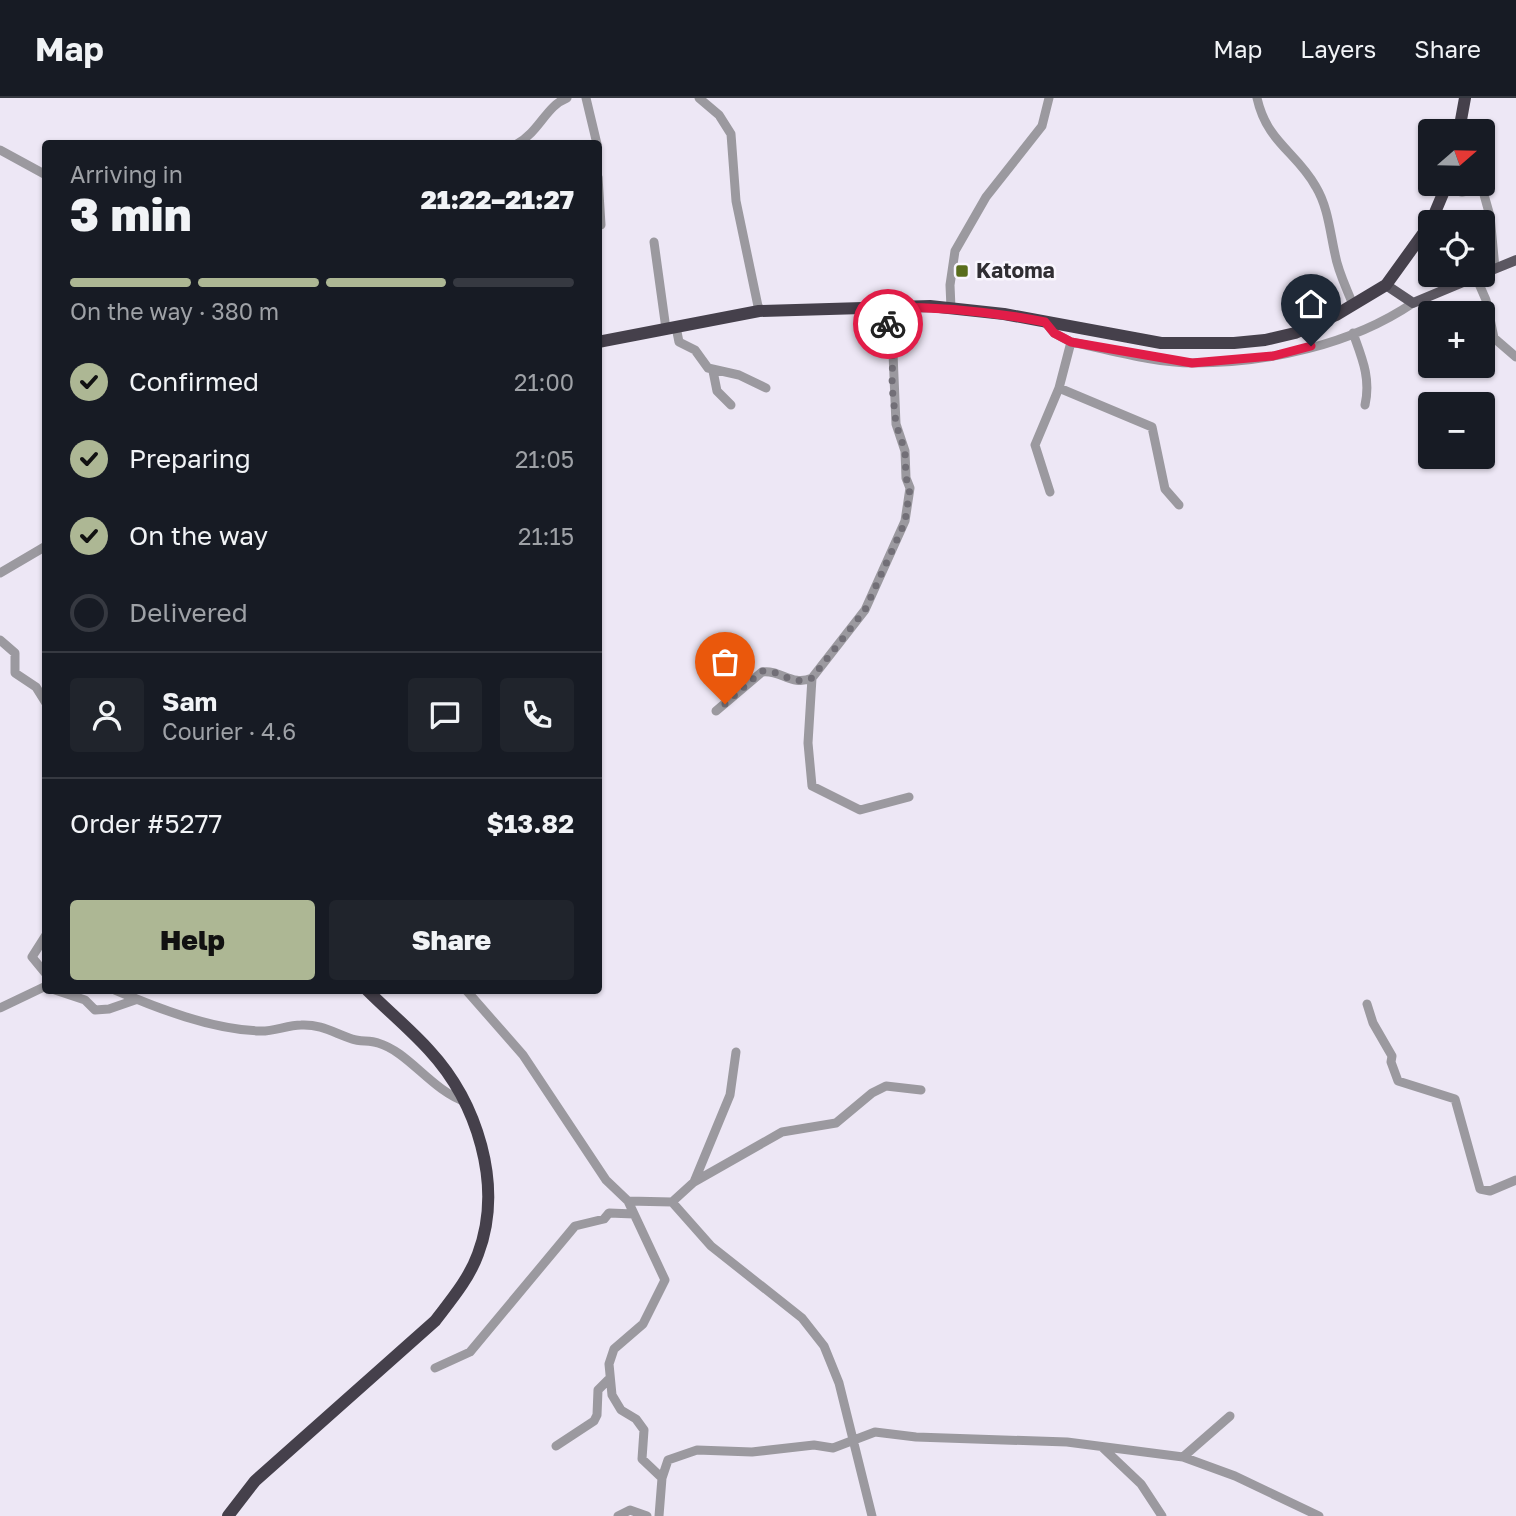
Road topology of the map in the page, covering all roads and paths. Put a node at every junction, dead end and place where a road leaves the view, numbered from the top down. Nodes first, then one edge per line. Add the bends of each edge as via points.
1 (567, 98) edge
2 (586, 98) edge
3 (699, 98) edge
4 (1049, 98) edge
5 (1257, 98) edge
6 (1465, 98) edge
7 (1461, 119) edge
8 (524, 140) edge
9 (596, 140) edge
10 (0, 150) edge
11 (42, 173) edge
12 (1418, 240) edge
13 (654, 242) dead end
14 (1516, 260) edge
15 (1495, 268) edge
16 (1386, 285) junction
17 (1451, 287) edge
18 (1482, 287) edge
19 (1413, 303) junction
20 (1353, 305) junction
21 (876, 307) junction
22 (951, 308) junction
23 (758, 311) junction
24 (1045, 322) junction
25 (671, 328) junction
26 (1353, 333) junction
27 (602, 341) edge
28 (1071, 342) junction
29 (1516, 357) edge
30 (713, 371) junction
31 (766, 388) dead end
32 (1059, 388) junction
33 (731, 405) dead end
34 (1365, 405) dead end
35 (1050, 492) dead end
36 (1179, 505) dead end
37 (42, 548) edge
38 (0, 573) edge
39 (0, 640) edge
40 (812, 678) junction
41 (41, 692) edge
42 (716, 711) dead end
43 (909, 797) dead end
44 (42, 941) edge
45 (42, 970) edge
46 (42, 988) edge
47 (67, 994) edge
48 (123, 994) edge
49 (371, 994) edge
50 (470, 994) edge
51 (135, 1000) junction
52 (1367, 1004) dead end
53 (0, 1008) edge
54 (736, 1052) dead end
55 (921, 1090) dead end
56 (466, 1102) junction
57 (1516, 1180) edge
58 (694, 1182) junction
59 (628, 1201) junction
60 (672, 1202) junction
61 (634, 1214) junction
62 (435, 1368) dead end
63 (608, 1380) junction
64 (1230, 1416) dead end
65 (855, 1441) junction
66 (556, 1446) dead end
67 (1102, 1447) junction
68 (1183, 1457) junction
69 (662, 1478) junction
70 (228, 1516) edge
71 (618, 1516) edge
72 (647, 1516) edge
73 (659, 1516) edge
74 (872, 1516) edge
75 (1162, 1516) edge
76 (1319, 1516) edge

1 - 8 street via 556,102
2 - 9 street
3 - 23 street via 731,134 736,201
4 - 22 street via 1042,126 986,197 955,251
5 - 20 street via 1273,137 1317,188
6 - 7 highway
10 - 11 street
12 - 16 highway
13 - 25 street
14 - 15 main road
16 - 19 main road
16 - 20 highway
17 - 19 main road
18 - 29 street via 1494,338
19 - 26 street via 1387,320
20 - 24 highway via 1295,333 1234,343 1161,343
21 - 22 highway
21 - 23 highway
21 - 40 street via 878,318 892,330 892,386 910,488 908,507 869,603
22 - 24 highway
23 - 25 highway
24 - 28 street
25 - 27 highway
25 - 30 street via 679,342 695,350
26 - 28 street via 1273,356 1192,363
26 - 34 street via 1366,366
28 - 32 street
30 - 31 street via 738,374
30 - 33 street via 717,391
32 - 35 street via 1035,445
32 - 36 street via 1152,427 1166,489
37 - 38 street
39 - 41 street via 15,653 13,668 18,677
40 - 42 street via 794,681 762,671
40 - 43 street via 808,743 812,786 860,810
44 - 45 street via 32,957
46 - 53 street
47 - 51 street via 85,1000 95,1010
48 - 51 street
49 - 56 highway via 430,1051
50 - 59 street via 523,1055 606,1180
51 - 56 street via 214,1024 260,1032 299,1025 323,1027 352,1039 376,1042 391,1048 452,1097
52 - 57 street via 1392,1056 1398,1081 1455,1099 1480,1189 1490,1191
54 - 58 street via 730,1095
55 - 58 street via 886,1086 836,1123 782,1132
56 - 70 highway via 485,1159 490,1203 478,1253 458,1291 435,1321 255,1481
58 - 60 street
59 - 60 street
59 - 61 street
60 - 65 street via 711,1246 802,1318 824,1346
61 - 62 street via 608,1213 604,1219 575,1226 470,1352
61 - 63 street via 664,1280 643,1324 614,1349
63 - 66 street via 597,1390 594,1421
63 - 69 street via 621,1410 641,1423 642,1460
64 - 68 street
65 - 67 street via 875,1432
65 - 69 street via 833,1448 814,1445 771,1451 687,1452 668,1460
65 - 74 street
67 - 68 street
67 - 75 street via 1142,1484
68 - 76 street via 1236,1476
69 - 73 street
71 - 72 street via 630,1510

